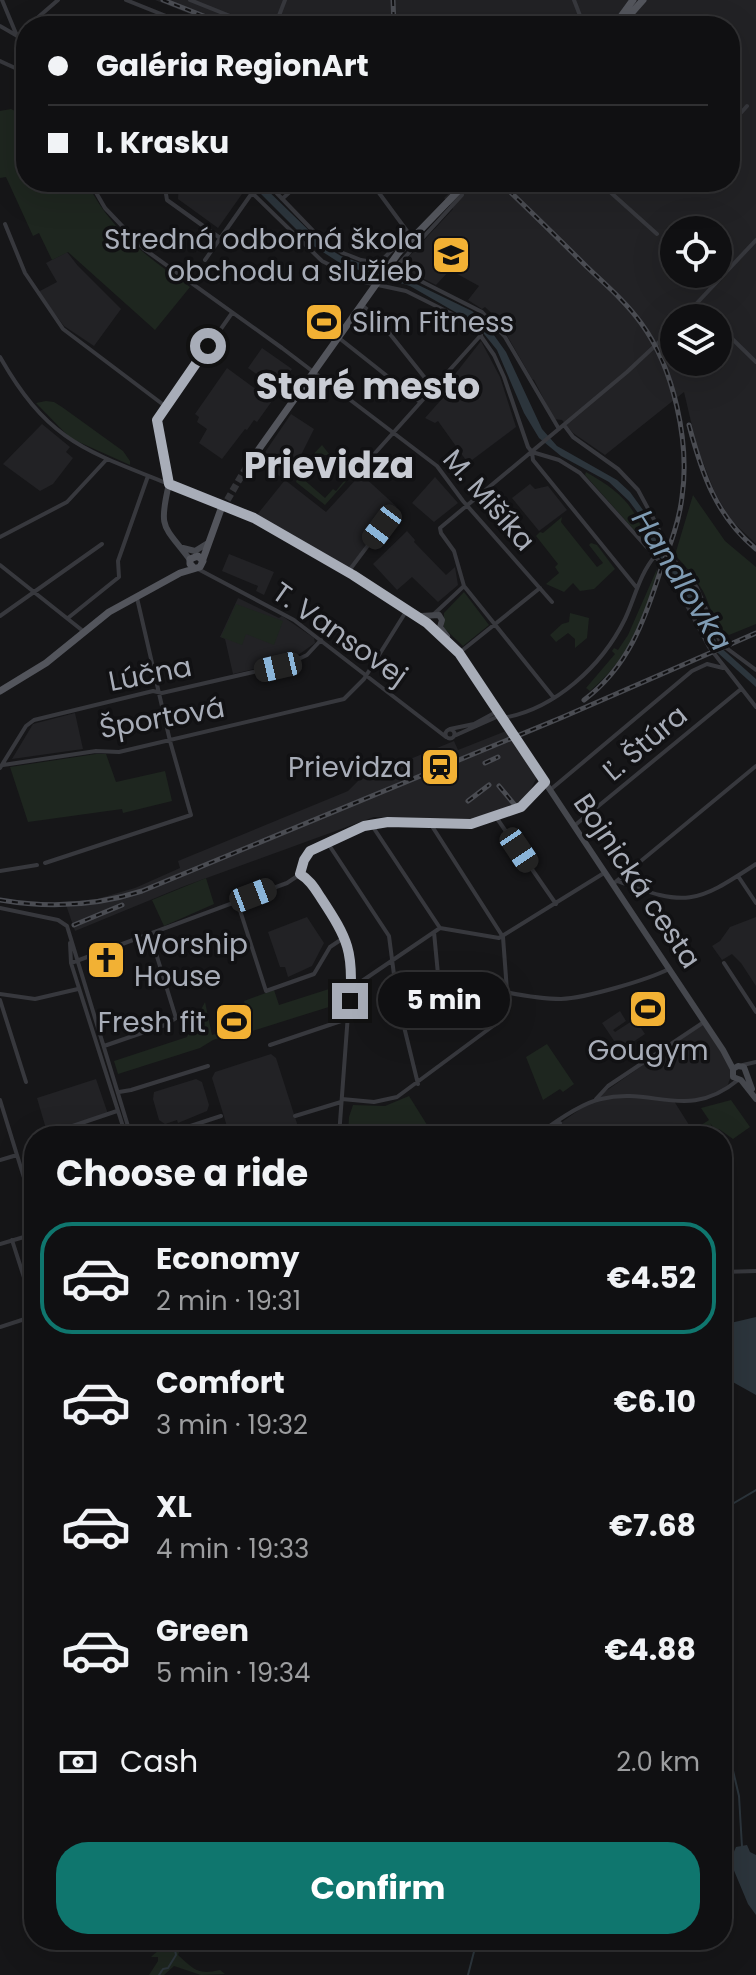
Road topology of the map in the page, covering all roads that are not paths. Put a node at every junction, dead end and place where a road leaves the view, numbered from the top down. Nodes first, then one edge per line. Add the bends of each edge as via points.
1 (2, 0) edge
2 (58, 0) edge
3 (126, 0) edge
4 (190, 0) edge
5 (643, 0) edge
6 (40, 16) edge
7 (166, 16) edge
8 (230, 16) edge
9 (627, 16) edge
10 (16, 34) edge
11 (747, 106) dead end
12 (740, 114) edge
13 (96, 192) edge
14 (166, 192) edge
15 (275, 192) edge
16 (290, 192) edge
17 (377, 192) edge
18 (457, 192) edge
19 (461, 192) edge
20 (610, 192) edge
21 (252, 193) joint
22 (282, 199) junction
23 (5, 224) dead end
24 (657, 234) dead end
25 (220, 238) junction
26 (756, 240) edge
27 (396, 253) junction
28 (205, 260) dead end
29 (387, 266) junction
30 (376, 281) junction
31 (360, 304) junction
32 (696, 304) edge
33 (232, 313) junction
34 (481, 335) junction
35 (337, 337) junction
36 (732, 339) edge
37 (660, 341) edge
38 (0, 357) edge
39 (756, 362) edge
40 (313, 372) junction
41 (433, 388) junction
42 (421, 402) junction
43 (165, 406) junction
44 (564, 425) junction
45 (559, 429) junction
46 (394, 432) junction
47 (532, 452) junction
48 (107, 459) junction
49 (367, 462) dead end
50 (249, 463) tunnel mouth
51 (148, 476) junction
52 (169, 484) junction
53 (467, 505) junction
54 (221, 509) tunnel mouth
55 (396, 512) dead end
56 (0, 537) edge
57 (102, 544) dead end
58 (208, 544) junction
59 (181, 549) junction
60 (655, 556) junction
61 (196, 562) junction
62 (0, 565) edge
63 (348, 572) junction
64 (464, 586) junction
65 (540, 588) junction
66 (637, 588) junction
67 (34, 592) junction
68 (136, 596) junction
69 (552, 602) dead end
70 (407, 610) junction
71 (0, 616) edge
72 (432, 617) junction
73 (68, 618) junction
74 (495, 624) junction
75 (437, 628) junction
76 (83, 631) junction
77 (321, 640) junction
78 (459, 653) junction
79 (724, 668) junction
80 (756, 670) edge
81 (367, 675) junction
82 (741, 689) junction
83 (0, 691) edge
84 (158, 693) junction
85 (554, 698) junction
86 (756, 707) edge
87 (500, 715) junction
88 (445, 732) junction
89 (170, 741) junction
90 (756, 766) edge
91 (1, 767) edge
92 (545, 782) junction
93 (550, 790) junction
94 (496, 817) junction
95 (430, 823) junction
96 (371, 824) junction
97 (574, 826) junction
98 (327, 842) junction
99 (45, 863) dead end
100 (756, 864) edge
101 (37, 865) dead end
102 (0, 871) edge
103 (605, 873) junction
104 (300, 874) junction
105 (738, 876) junction
106 (615, 883) junction
107 (633, 887) junction
108 (618, 892) junction
109 (237, 901) junction
110 (756, 903) edge
111 (556, 904) junction
112 (0, 908) edge
113 (437, 929) junction
114 (150, 934) junction
115 (345, 937) junction
116 (503, 937) junction
117 (393, 960) junction
118 (74, 962) junction
119 (724, 963) dead end
120 (669, 969) junction
121 (351, 984) junction
122 (439, 985) junction
123 (82, 988) junction
124 (493, 988) junction
125 (507, 991) junction
126 (0, 997) edge
127 (397, 998) junction
128 (756, 1012) edge
129 (348, 1019) junction
130 (704, 1022) junction
131 (270, 1045) dead end
132 (100, 1047) junction
133 (756, 1062) edge
134 (208, 1066) dead end
135 (740, 1073) junction
136 (26, 1082) dead end
137 (418, 1084) junction
138 (610, 1084) junction
139 (747, 1089) junction
140 (723, 1091) junction
141 (115, 1093) junction
142 (611, 1097) junction
143 (756, 1098) edge
144 (0, 1100) edge
145 (595, 1100) junction
146 (342, 1101) junction
147 (120, 1110) junction
148 (221, 1116) dead end
149 (295, 1116) dead end
150 (564, 1118) junction
151 (73, 1126) edge
152 (125, 1126) edge
153 (190, 1126) edge
154 (340, 1126) edge
155 (552, 1126) edge
156 (556, 1126) edge
157 (17, 1155) junction
158 (0, 1160) edge
159 (24, 1178) edge
160 (24, 1237) edge
161 (12, 1240) junction
162 (0, 1244) edge
163 (756, 1271) edge
164 (732, 1272) edge
165 (24, 1277) edge
166 (24, 1319) edge
167 (0, 1327) edge

1 - 10 street
2 - 6 street
3 - 7 street
4 - 8 street
5 - 9 main road
11 - 12 street
13 - 33 street, M. Mišíka via 135,242
14 - 25 street via 167,200
15 - 22 street
16 - 22 street
17 - 27 street via 407,231
18 - 27 main road, bridge
19 - 29 street
20 - 24 street
21 - 25 street
21 - 30 street via 322,261 364,282
22 - 29 street via 328,243
23 - 43 street via 25,273 63,329
25 - 28 street
26 - 32 street
27 - 29 main road
29 - 30 main road
29 - 45 street via 488,317
30 - 31 main road
30 - 34 street via 463,320
31 - 35 main road
31 - 41 street
33 - 40 street, M. Mišíka
33 - 43 street
34 - 41 street
34 - 47 street via 504,377
35 - 40 main road
35 - 42 street
36 - 39 street
37 - 44 street
38 - 48 street via 46,422 71,442
40 - 46 street, M. Mišíka
40 - 50 main road
41 - 42 street
42 - 46 street
43 - 52 street via 157,420
44 - 45 street
44 - 80 street via 638,490 655,519 665,552 697,588 721,644
45 - 47 street
46 - 49 street
46 - 53 street, M. Mišíka via 437,466
47 - 53 street
47 - 60 street via 580,473
47 - 66 street via 540,470
48 - 51 street
48 - 56 street via 67,502
51 - 52 street
51 - 73 street via 118,561 119,577
52 - 59 street via 163,523
52 - 63 street via 272,527
53 - 64 street via 440,530 454,551
53 - 65 street, M. Mišíka
54 - 58 main road
55 - 63 street
57 - 67 street
58 - 59 street via 195,551
58 - 61 main road
59 - 61 street
60 - 66 street
60 - 79 street
61 - 68 main road
61 - 77 street, T. Vansovej via 213,578 282,612
62 - 67 street
63 - 70 street
64 - 72 street
64 - 74 street
65 - 69 street, M. Mišíka
65 - 74 street
66 - 85 street via 609,646
67 - 71 street
67 - 73 street
68 - 76 main road
68 - 84 street
70 - 72 street
70 - 81 street, Športová
72 - 75 street
72 - 75 street via 442,622
73 - 76 street
74 - 78 street
74 - 85 street
75 - 78 street, Bojnická cesta
76 - 83 main road via 46,663
77 - 81 street, T. Vansovej
77 - 84 street, Lúčna via 288,664
78 - 87 street, Bojnická cesta
79 - 82 street
79 - 93 street via 707,664 692,671
81 - 88 street, T. Vansovej
81 - 89 street, Športová via 357,689 334,703
82 - 86 street
82 - 97 street, Ľ. Štúra
84 - 89 street
84 - 91 street, Lúčna via 34,720
85 - 87 street via 538,708
87 - 88 street
87 - 88 street via 454,736
87 - 92 street, Bojnická cesta
89 - 91 street, Športová
89 - 99 street via 191,815
90 - 106 street
92 - 93 street, Bojnická cesta
92 - 94 street via 521,807
93 - 97 street, Bojnická cesta
94 - 95 street via 471,824
94 - 111 street
95 - 96 street
95 - 116 street
96 - 98 street
96 - 113 street
97 - 103 street, Bojnická cesta
98 - 104 street via 306,855
98 - 117 street via 385,930
100 - 105 street
101 - 102 street
103 - 106 street, Bojnická cesta
103 - 111 street
104 - 109 street
104 - 115 street via 310,881
105 - 107 street via 714,891 682,899
105 - 110 street
106 - 107 street
106 - 108 street, Bojnická cesta
107 - 108 street
108 - 120 street, Bojnická cesta
109 - 114 street
109 - 115 street via 266,991 314,974 330,947
111 - 116 street
112 - 118 street via 64,923
113 - 116 street
113 - 117 street
113 - 122 street
114 - 118 street
114 - 132 street via 176,1018
115 - 121 street via 352,960
116 - 125 street
117 - 121 street
117 - 127 street
118 - 123 street
119 - 128 street
120 - 125 street via 573,998
120 - 130 street, Bojnická cesta
121 - 129 street
122 - 124 street
122 - 127 street
123 - 126 street via 35,999
123 - 132 street
124 - 125 street
124 - 137 street via 501,1020
126 - 136 street
127 - 137 street
129 - 131 street
129 - 146 street
130 - 135 street, Bojnická cesta
130 - 138 street
132 - 141 street
133 - 135 street
133 - 135 street
134 - 141 street
135 - 139 street, Bojnická cesta
135 - 140 street
135 - 143 street, Bojnická cesta
137 - 146 street via 383,1102
138 - 142 street
138 - 145 street
139 - 140 street
139 - 143 street, Bojnická cesta
140 - 142 street via 697,1101
141 - 147 street
142 - 145 street
144 - 157 street
145 - 150 street
146 - 149 street
146 - 154 street
147 - 151 street
147 - 152 street
148 - 153 street
150 - 155 street
150 - 156 street
157 - 158 street
157 - 159 street
160 - 161 street
161 - 162 street
161 - 165 street
163 - 164 street
166 - 167 street

